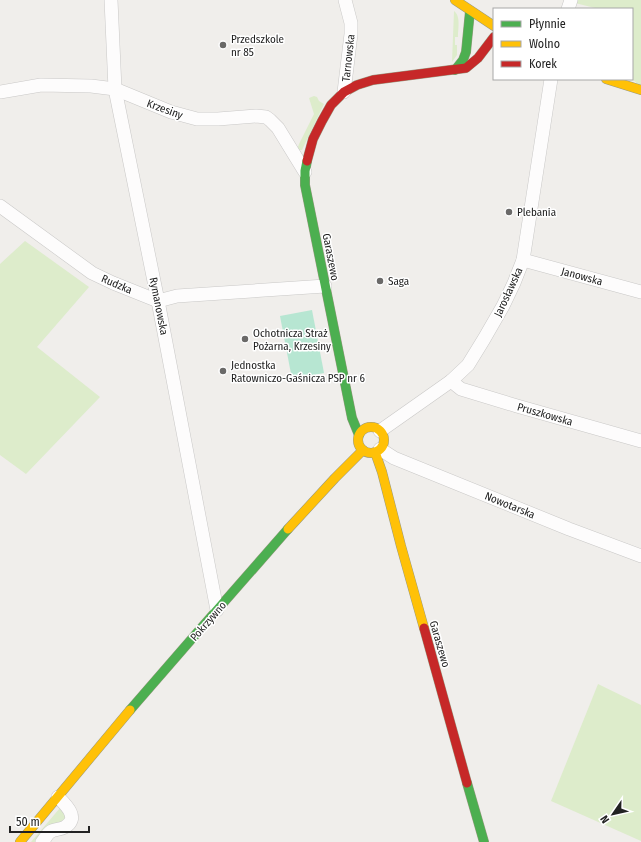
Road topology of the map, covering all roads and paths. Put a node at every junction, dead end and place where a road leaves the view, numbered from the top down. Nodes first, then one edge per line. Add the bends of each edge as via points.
1 (111, 0) edge
2 (345, 0) edge
3 (455, 0) edge
4 (470, 11) junction
5 (493, 25) edge
6 (493, 38) edge
7 (455, 70) junction
8 (551, 80) edge
9 (609, 80) edge
10 (115, 90) junction
11 (641, 90) edge
12 (0, 92) edge
13 (344, 92) junction
14 (305, 172) junction
15 (0, 206) edge
16 (522, 260) junction
17 (325, 286) junction
18 (641, 292) edge
19 (158, 302) junction
20 (451, 381) junction
21 (380, 431) junction
22 (359, 435) junction
23 (641, 441) edge
24 (362, 450) junction
25 (378, 451) junction
26 (641, 556) edge
27 (217, 610) junction
28 (58, 797) junction
29 (20, 842) edge
30 (42, 842) edge
31 (484, 842) edge

1 - 10 street, Rymanowska
2 - 13 street, Tarnowska via 351,34
3 - 4 street
4 - 5 street
4 - 7 street via 466,52
6 - 7 street via 471,64
7 - 13 street via 386,78 359,84
8 - 16 street, Jarosławska
9 - 11 street
10 - 12 street, Krzesiny via 91,86 41,84
10 - 14 street, Krzesiny via 197,119 266,117 278,128
10 - 19 street, Rymanowska
13 - 14 street, Garaszewo via 327,111 319,125 307,155
14 - 17 street, Garaszewo
15 - 19 street, Rudzka via 92,273
16 - 18 street, Janowska
16 - 20 street, Jarosławska via 514,283 484,339 468,365
17 - 19 street via 177,296
17 - 22 street, Garaszewo via 352,418
19 - 27 street, Rymanowska
20 - 21 street, Jarosławska
20 - 23 street, Pruszkowska via 461,389
21 - 22 street via 371,427
21 - 25 street via 384,439
22 - 24 street via 358,443
24 - 25 street
24 - 27 street, Pokrzywno
25 - 26 street, Nowotarska
25 - 31 street, Garaszewo via 405,561
27 - 28 street, Pokrzywno
28 - 29 street, Pokrzywno
28 - 30 street via 72,814 72,819 65,827 49,833

